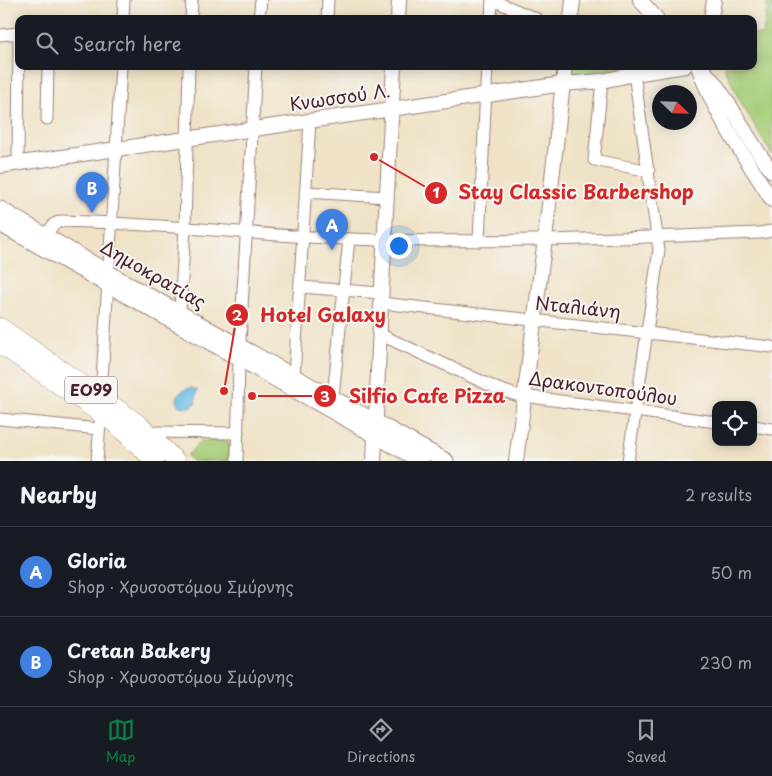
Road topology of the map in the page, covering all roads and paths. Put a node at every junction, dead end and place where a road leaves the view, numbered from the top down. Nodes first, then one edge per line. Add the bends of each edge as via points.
1 (124, 0) edge
2 (192, 0) edge
3 (260, 0) edge
4 (328, 0) edge
5 (399, 0) edge
6 (492, 0) edge
7 (573, 0) edge
8 (640, 0) edge
9 (714, 0) edge
10 (124, 15) edge
11 (191, 15) edge
12 (259, 15) edge
13 (327, 15) edge
14 (398, 15) edge
15 (491, 15) edge
16 (528, 15) edge
17 (571, 15) edge
18 (653, 15) edge
19 (712, 15) edge
20 (15, 33) edge
21 (0, 35) edge
22 (19, 70) edge
23 (48, 70) edge
24 (121, 70) edge
25 (189, 70) edge
26 (256, 70) edge
27 (394, 70) edge
28 (487, 70) edge
29 (565, 70) edge
30 (634, 70) edge
31 (700, 70) edge
32 (703, 70) edge
33 (602, 81) junction
34 (563, 84) junction
35 (486, 96) junction
36 (391, 110) junction
37 (47, 119) dead end
38 (310, 121) junction
39 (252, 130) junction
40 (186, 140) junction
41 (116, 150) junction
42 (594, 160) junction
43 (18, 164) junction
44 (0, 166) edge
45 (584, 166) dead end
46 (649, 171) junction
47 (772, 171) edge
48 (305, 192) junction
49 (387, 197) junction
50 (772, 200) edge
51 (0, 209) edge
52 (111, 223) junction
53 (0, 224) edge
54 (185, 228) junction
55 (772, 231) edge
56 (247, 232) junction
57 (46, 236) junction
58 (302, 236) junction
59 (658, 237) junction
60 (349, 239) junction
61 (385, 240) junction
62 (545, 240) junction
63 (479, 241) junction
64 (108, 279) junction
65 (300, 287) junction
66 (344, 290) junction
67 (381, 298) junction
68 (180, 312) junction
69 (534, 320) junction
70 (0, 327) edge
71 (647, 333) junction
72 (379, 334) junction
73 (0, 344) edge
74 (772, 347) edge
75 (239, 353) junction
76 (294, 376) junction
77 (101, 397) junction
78 (333, 397) junction
79 (524, 397) junction
80 (636, 411) junction
81 (0, 419) edge
82 (712, 421) edge
83 (100, 422) junction
84 (757, 427) edge
85 (375, 428) junction
86 (772, 429) edge
87 (147, 432) junction
88 (238, 433) junction
89 (97, 461) edge
90 (155, 461) edge
91 (176, 461) edge
92 (237, 461) edge
93 (374, 461) edge
94 (421, 461) edge
95 (446, 461) edge
96 (516, 461) edge
97 (628, 461) edge

1 - 10 street
2 - 11 street
3 - 12 street
4 - 13 street
5 - 14 street
6 - 15 street
6 - 16 street
7 - 17 street
8 - 18 street
9 - 19 street
20 - 21 street
22 - 43 street
23 - 37 street
24 - 41 street
25 - 40 street
26 - 39 street
27 - 36 street
28 - 35 street
29 - 34 street
30 - 33 street, Κνωσσού Λ.
30 - 46 street
31 - 50 street via 730,133
32 - 47 street via 721,90
33 - 34 street, Κνωσσού Λ.
33 - 42 street
34 - 35 street, Κνωσσού Λ.
34 - 62 street
35 - 36 street, Κνωσσού Λ.
35 - 63 street
36 - 38 street, Κνωσσού Λ.
36 - 49 street
38 - 39 street, Κνωσσού Λ.
38 - 48 street
39 - 40 street, Κνωσσού Λ.
39 - 56 street
40 - 41 street, Κνωσσού Λ.
40 - 54 street
41 - 43 street, Κνωσσού Λ.
41 - 52 street
42 - 45 street
42 - 46 street
43 - 44 street, Κνωσσού Λ.
46 - 59 street
48 - 49 street
48 - 58 street
49 - 61 street
51 - 57 main road, Δημοκρατίας
52 - 54 street
52 - 57 street via 60,222 53,225
52 - 64 street
53 - 64 main road, Δημοκρατίας
54 - 56 street
54 - 68 street
55 - 59 street
56 - 58 street
56 - 75 street
57 - 64 main road, Δημοκρατίας
58 - 60 street
58 - 65 street
59 - 62 street
59 - 71 street
60 - 61 street
60 - 66 street
61 - 63 street
61 - 67 street
62 - 63 street
62 - 69 street
64 - 68 main road, Δημοκρατίας
64 - 75 main road, Δημοκρατίας
64 - 77 street
65 - 66 street, Νταλιάνη
65 - 76 street
66 - 67 street, Νταλιάνη
66 - 78 street
67 - 69 street, Νταλιάνη
67 - 72 street
68 - 75 main road, Δημοκρατίας
69 - 71 street, Νταλιάνη
69 - 79 street
70 - 77 main road, ΕΟ99
71 - 74 street, Νταλιάνη
71 - 80 street
72 - 79 street, Δρακοντοπούλου via 498,389
72 - 85 street
73 - 83 main road, ΕΟ99
75 - 76 main road, Δημοκρατίας
75 - 85 main road, Δημοκρατίας
75 - 88 street
76 - 78 main road, Δημοκρατίας
77 - 87 main road, ΕΟ99
78 - 85 main road, Δημοκρατίας
79 - 80 street, Δρακοντοπούλου
79 - 96 street
80 - 82 street, Δρακοντοπούλου
80 - 97 street
81 - 83 street
83 - 89 street
83 - 90 main road, ΕΟ99 via 126,433
84 - 86 street
85 - 93 street
85 - 94 main road, Δημοκρατίας
85 - 95 main road, Δημοκρατίας
87 - 88 street
87 - 91 main road, ΕΟ99
88 - 92 street

